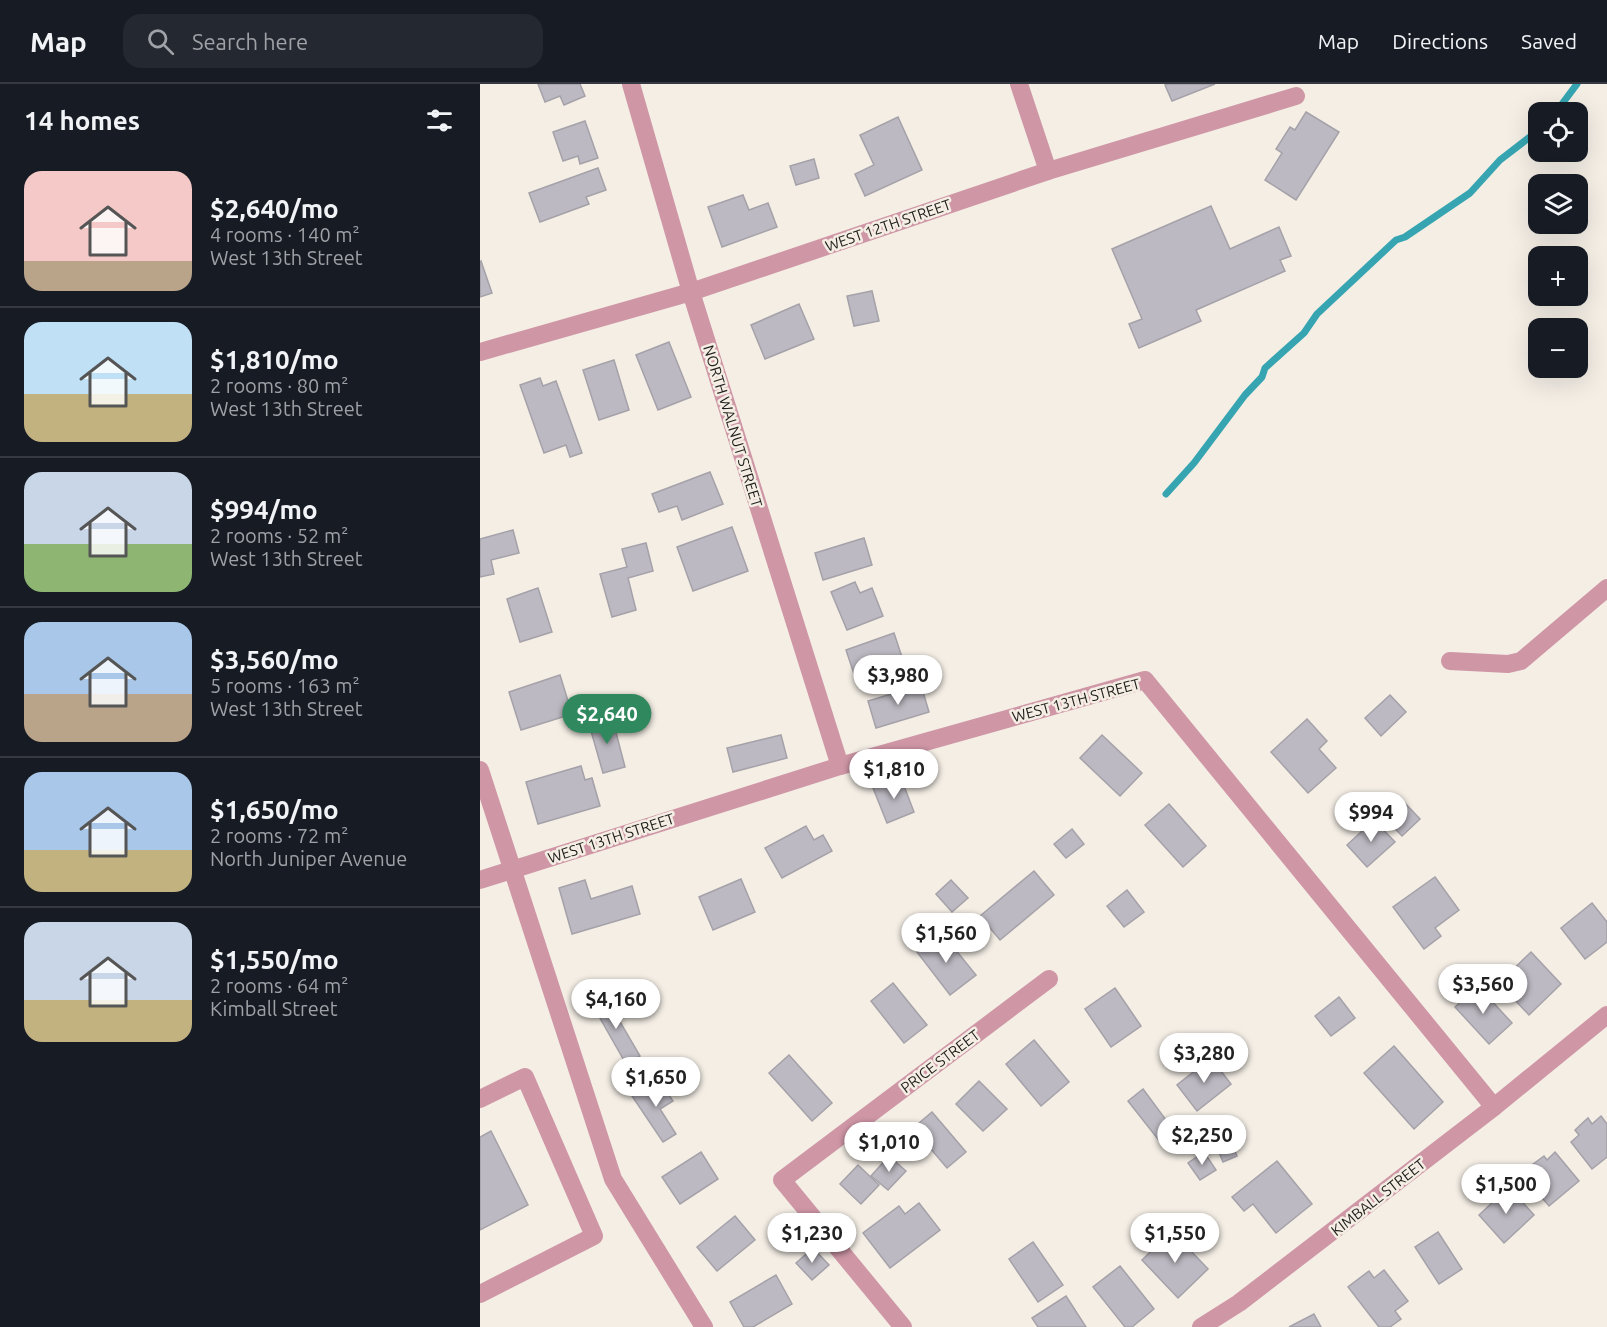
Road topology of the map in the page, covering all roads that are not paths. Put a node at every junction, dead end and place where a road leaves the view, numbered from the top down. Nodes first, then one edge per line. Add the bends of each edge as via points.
1 (631, 84) edge
2 (1019, 84) edge
3 (1296, 96) dead end
4 (1048, 171) junction
5 (691, 292) junction
6 (480, 352) edge
7 (1607, 588) edge
8 (1450, 661) dead end
9 (840, 766) junction
10 (480, 770) edge
11 (512, 870) junction
12 (480, 880) edge
13 (1049, 979) dead end
14 (1607, 1015) edge
15 (480, 1099) edge
16 (1494, 1107) junction
17 (480, 1294) edge
18 (704, 1327) edge
19 (903, 1327) edge
20 (1201, 1327) edge

1 - 5 street, NORTH WALNUT STREET
2 - 4 street
3 - 4 street, WEST 12TH STREET
4 - 5 street, WEST 12TH STREET
5 - 6 street, WEST 12TH STREET
5 - 9 street, NORTH WALNUT STREET
7 - 8 street via 1521,661
9 - 11 street, WEST 13TH STREET
9 - 16 street, WEST 13TH STREET via 1145,680
10 - 11 street
11 - 12 street, WEST 13TH STREET
11 - 18 street via 613,1179
13 - 19 street, PRICE STREET via 782,1180
14 - 16 street, KIMBALL STREET
15 - 17 street via 525,1077 594,1236
16 - 20 street, KIMBALL STREET via 1239,1303

